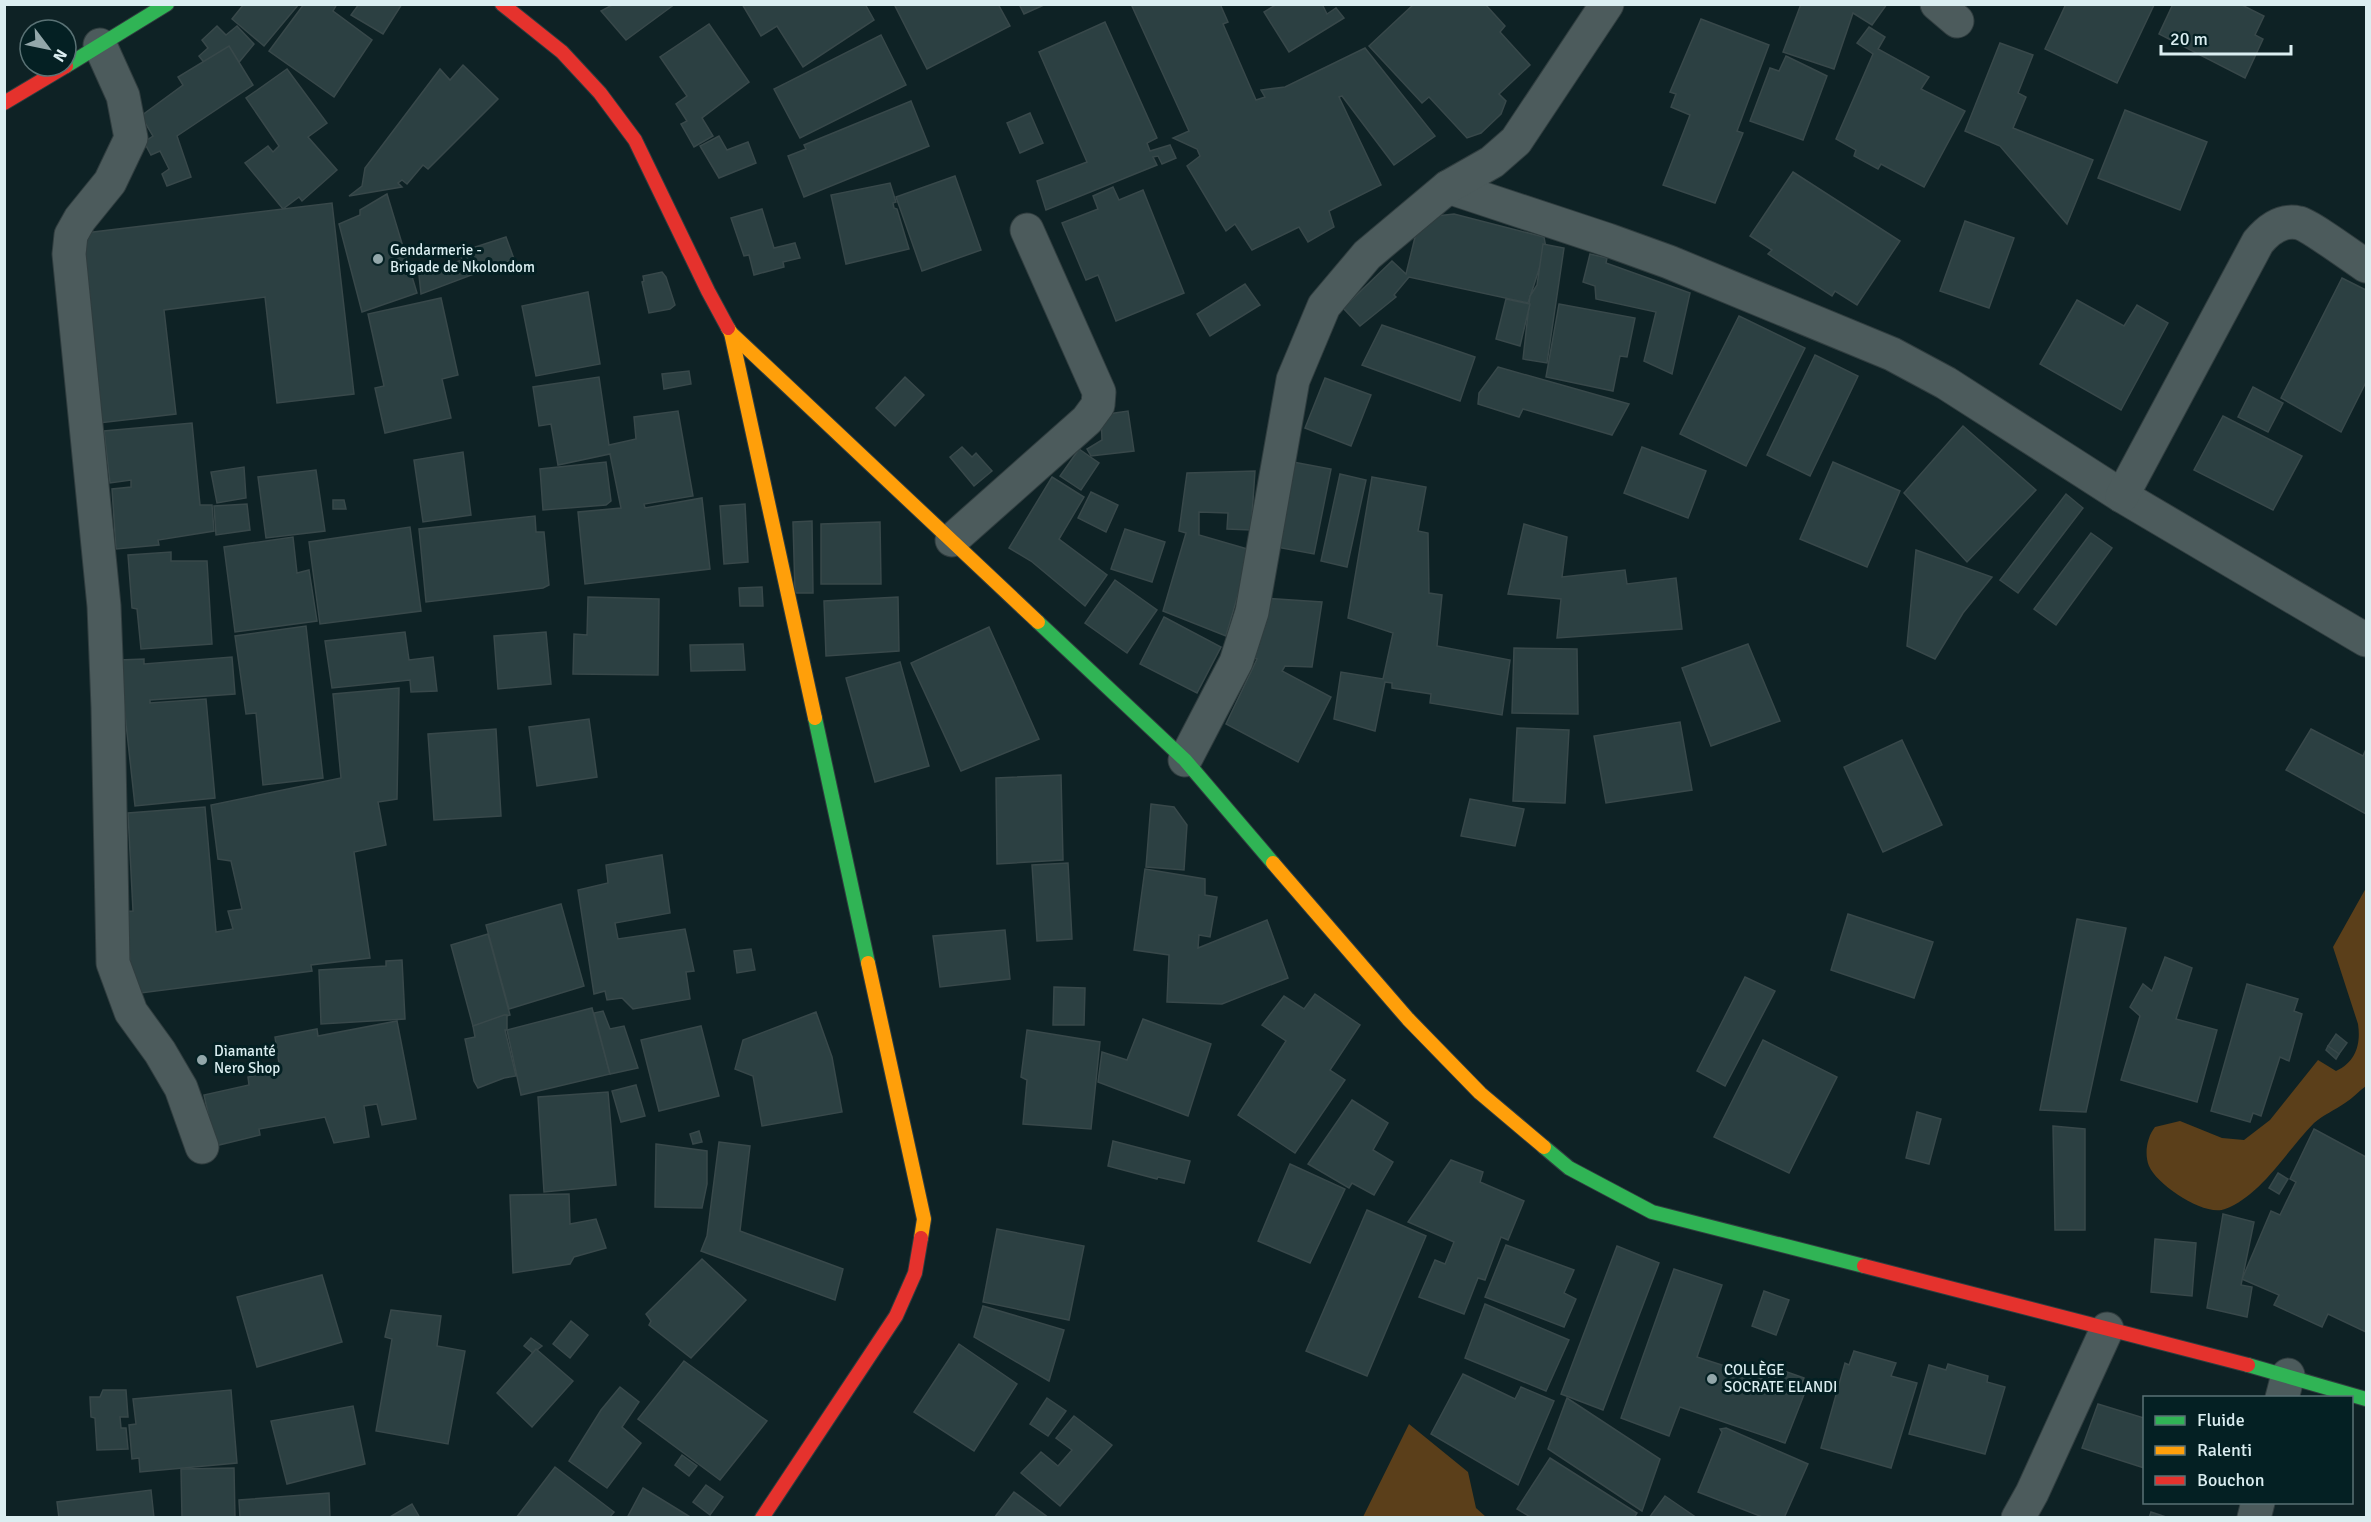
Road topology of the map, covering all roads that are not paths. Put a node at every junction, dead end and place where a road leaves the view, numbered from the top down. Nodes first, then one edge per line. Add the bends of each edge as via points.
1 (167, 4) edge
2 (502, 4) edge
3 (1607, 4) edge
4 (100, 45) junction
5 (78, 59) edge
6 (46, 78) edge
7 (4, 103) edge
8 (1448, 187) junction
9 (1027, 230) dead end
10 (2367, 266) edge
11 (731, 333) junction
12 (2122, 496) junction
13 (952, 540) junction
14 (2367, 640) edge
15 (1185, 760) junction
16 (202, 1147) dead end
17 (2107, 1329) junction
18 (2285, 1386) edge
19 (2348, 1396) edge
20 (762, 1518) edge
21 (2018, 1518) edge

1 - 4 main road
2 - 11 main road via 562,52 600,93 635,140
3 - 8 street via 1516,141 1492,162
4 - 5 main road
4 - 16 street via 123,96 131,138 110,182 80,219 69,254 104,606 113,963 131,1012 181,1088
6 - 7 main road
8 - 12 street via 1669,262 1892,354 1946,383
8 - 15 street via 1367,255 1324,306 1293,380 1252,612 1236,662
9 - 13 street via 1099,392 1098,405 1087,420
10 - 12 street via 2300,222 2270,229 2258,242
11 - 13 main road
11 - 20 main road via 924,1219 915,1273 896,1316
12 - 14 street
13 - 15 main road
15 - 17 main road via 1408,1019 1480,1094 1569,1168 1652,1212
17 - 18 main road
17 - 21 street
18 - 19 main road

